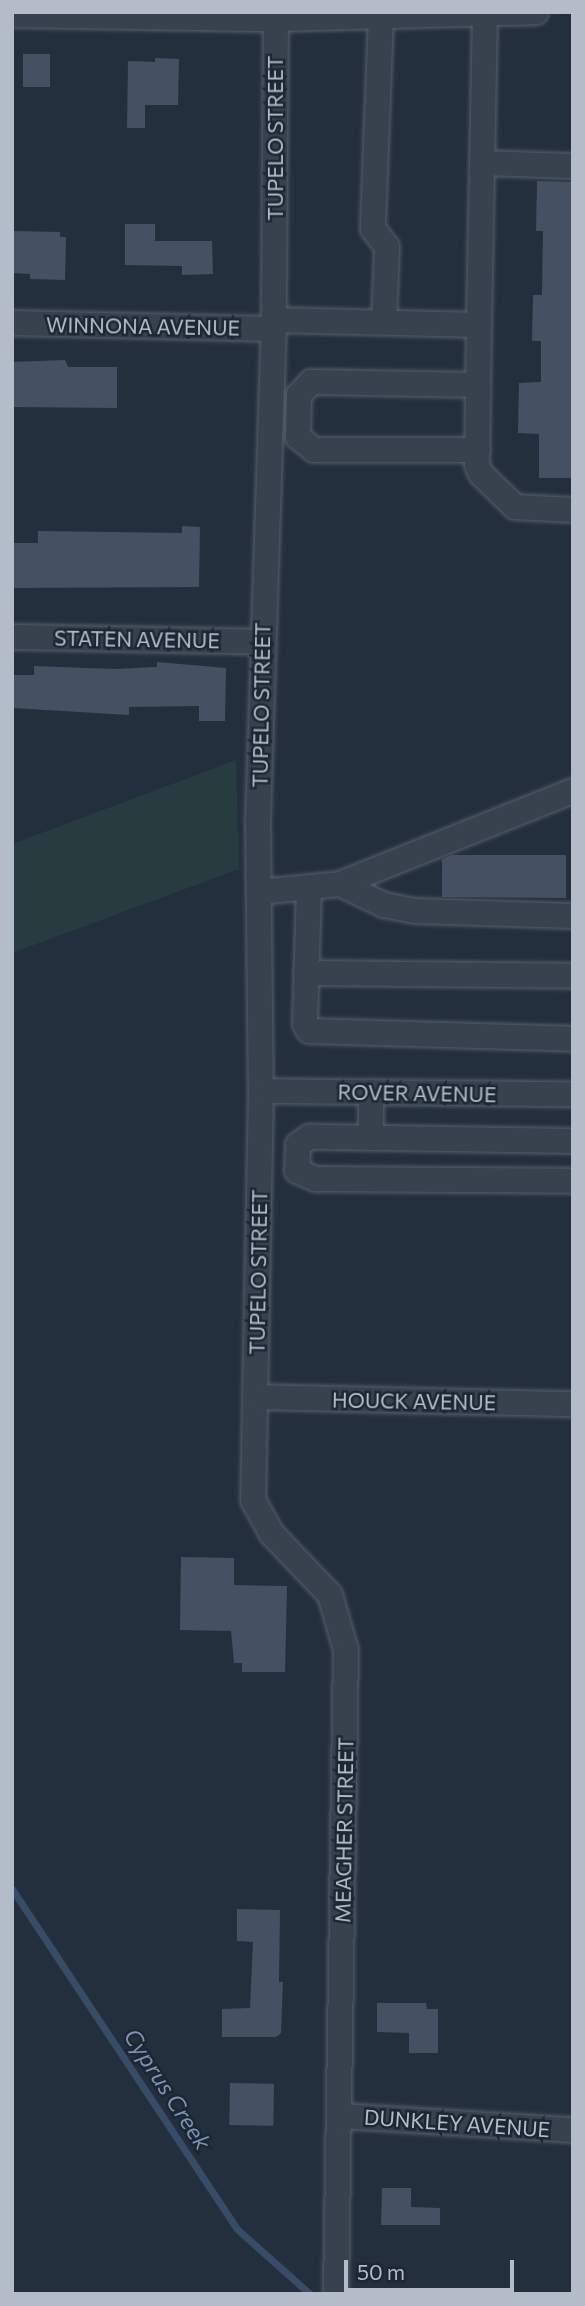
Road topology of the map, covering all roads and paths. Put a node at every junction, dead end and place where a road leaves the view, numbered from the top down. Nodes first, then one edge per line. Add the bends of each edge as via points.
1 (536, 12) edge
2 (485, 14) edge
3 (12, 15) edge
4 (276, 16) edge
5 (381, 16) junction
6 (482, 163) junction
7 (573, 166) edge
8 (384, 322) junction
9 (12, 323) edge
10 (274, 324) junction
11 (479, 324) junction
12 (478, 385) junction
13 (478, 450) junction
14 (573, 510) edge
15 (12, 637) edge
16 (263, 642) junction
17 (573, 791) edge
18 (340, 884) junction
19 (309, 888) junction
20 (259, 892) junction
21 (573, 916) edge
22 (306, 973) junction
23 (573, 976) edge
24 (573, 1039) edge
25 (261, 1091) junction
26 (371, 1092) junction
27 (573, 1094) edge
28 (371, 1138) junction
29 (573, 1141) edge
30 (573, 1181) edge
31 (255, 1397) junction
32 (573, 1404) edge
33 (341, 2116) junction
34 (573, 2130) edge
35 (336, 2294) edge

1 - 2 street
2 - 5 street
2 - 6 street
3 - 4 street
4 - 5 street
4 - 10 street, TUPELO STREET
5 - 8 street via 373,229 387,247
6 - 7 street
6 - 11 street
8 - 10 street, WINNONA AVENUE
8 - 11 street, WINNONA AVENUE
9 - 10 street, WINNONA AVENUE
10 - 16 street, TUPELO STREET
11 - 12 street
12 - 13 street
12 - 13 street via 311,382 299,395 298,437 314,450
13 - 14 street via 481,474 502,498 515,506
15 - 16 street, STATEN AVENUE
16 - 20 street, TUPELO STREET
17 - 18 street
18 - 19 street
18 - 21 street via 384,905 416,911
19 - 20 street
19 - 22 street
20 - 25 street, TUPELO STREET
22 - 23 street
22 - 24 street via 304,1024 321,1034
25 - 26 street, ROVER AVENUE
25 - 31 street, TUPELO STREET
26 - 27 street, ROVER AVENUE
26 - 28 street
28 - 29 street
28 - 30 street via 300,1140 296,1171 316,1179
31 - 32 street, HOUCK AVENUE
31 - 33 street, MEAGHER STREET via 253,1500 271,1534 330,1595 346,1650
33 - 34 street, DUNKLEY AVENUE
33 - 35 street, MEAGHER STREET

